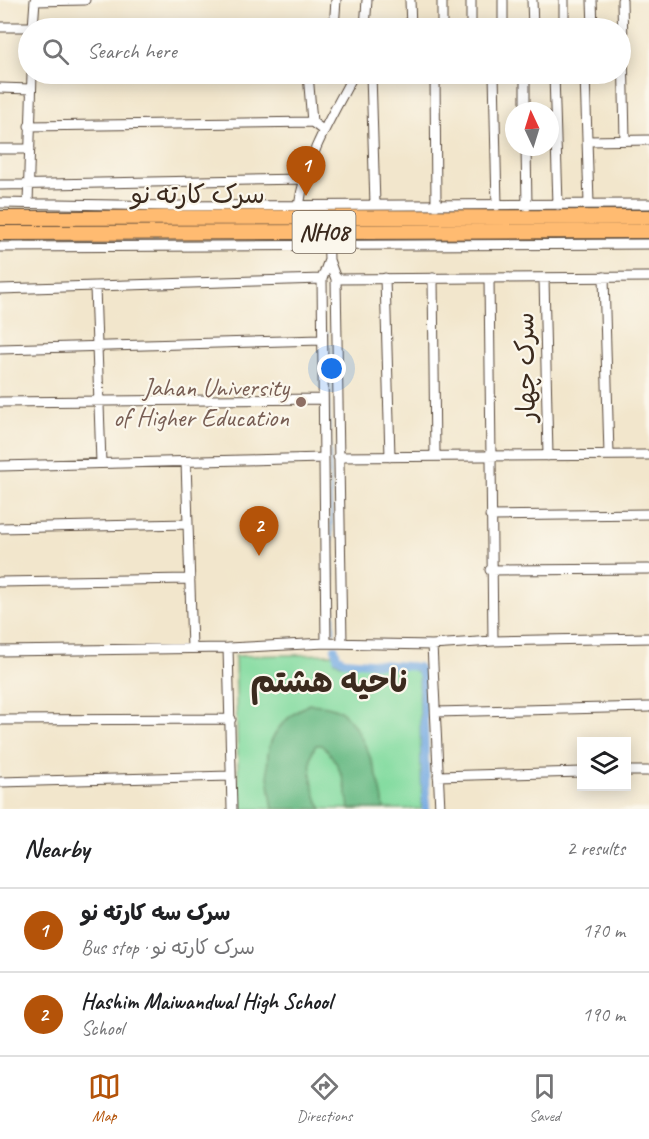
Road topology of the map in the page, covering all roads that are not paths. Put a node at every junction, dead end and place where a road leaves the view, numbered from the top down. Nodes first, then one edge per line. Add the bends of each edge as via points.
1 (85, 0) edge
2 (336, 0) edge
3 (367, 0) edge
4 (410, 0) edge
5 (442, 0) edge
6 (471, 0) edge
7 (503, 0) edge
8 (532, 0) edge
9 (564, 0) edge
10 (592, 0) edge
11 (622, 0) edge
12 (35, 1) edge
13 (34, 18) edge
14 (335, 18) edge
15 (366, 18) edge
16 (411, 18) edge
17 (442, 18) edge
18 (471, 18) edge
19 (503, 18) edge
20 (533, 18) edge
21 (564, 18) edge
22 (593, 18) edge
23 (622, 18) edge
24 (0, 27) edge
25 (18, 28) edge
26 (31, 84) edge
27 (309, 84) edge
28 (349, 84) edge
29 (370, 84) edge
30 (435, 84) edge
31 (494, 84) edge
32 (525, 84) edge
33 (554, 84) edge
34 (586, 84) edge
35 (624, 84) edge
36 (0, 88) edge
37 (31, 89) junction
38 (525, 102) edge
39 (312, 122) junction
40 (29, 126) junction
41 (324, 131) junction
42 (625, 140) junction
43 (649, 140) edge
44 (589, 141) junction
45 (0, 149) edge
46 (30, 149) junction
47 (526, 156) edge
48 (303, 179) junction
49 (0, 185) edge
50 (29, 185) junction
51 (0, 203) edge
52 (28, 203) junction
53 (590, 204) junction
54 (649, 204) edge
55 (375, 205) junction
56 (558, 205) junction
57 (299, 206) junction
58 (436, 206) junction
59 (497, 206) junction
60 (526, 206) junction
61 (173, 212) junction
62 (328, 217) junction
63 (649, 217) edge
64 (0, 218) edge
65 (649, 231) edge
66 (329, 232) junction
67 (0, 233) edge
68 (649, 244) edge
69 (0, 247) edge
70 (329, 247) junction
71 (329, 260) junction
72 (604, 277) junction
73 (649, 277) edge
74 (385, 278) junction
75 (433, 278) junction
76 (489, 278) junction
77 (544, 278) junction
78 (322, 279) junction
79 (336, 279) junction
80 (95, 287) junction
81 (0, 289) edge
82 (322, 340) junction
83 (98, 346) junction
84 (0, 349) edge
85 (99, 399) junction
86 (323, 399) junction
87 (0, 402) edge
88 (609, 455) junction
89 (649, 455) edge
90 (435, 456) junction
91 (490, 456) junction
92 (548, 456) junction
93 (338, 457) junction
94 (390, 457) junction
95 (323, 458) junction
96 (186, 462) junction
97 (101, 463) junction
98 (0, 466) edge
99 (649, 514) edge
100 (490, 516) junction
101 (188, 524) junction
102 (0, 528) edge
103 (649, 569) edge
104 (490, 570) junction
105 (190, 579) junction
106 (0, 582) edge
107 (649, 638) edge
108 (493, 640) junction
109 (326, 643) junction
110 (342, 643) junction
111 (432, 645) junction
112 (192, 648) junction
113 (228, 648) junction
114 (0, 651) edge
115 (649, 707) edge
116 (436, 712) junction
117 (231, 719) junction
118 (0, 720) edge
119 (631, 771) edge
120 (649, 771) edge
121 (577, 772) edge
122 (231, 776) junction
123 (438, 776) junction
124 (0, 782) edge
125 (232, 809) edge
126 (440, 809) edge

1 - 12 street
2 - 14 street
3 - 15 street
4 - 16 street
5 - 17 street
6 - 18 street
7 - 19 street
8 - 20 street
9 - 21 street
10 - 22 street
11 - 23 street
12 - 13 street
24 - 25 street
26 - 37 street
27 - 39 street
28 - 41 street
29 - 55 street
30 - 58 street
31 - 59 street
32 - 38 street
33 - 56 street
34 - 44 street
35 - 42 street
36 - 37 street
37 - 40 street
39 - 40 street
39 - 41 street
40 - 46 street
41 - 48 street
42 - 43 street
42 - 44 street
44 - 53 street
45 - 46 street
46 - 50 street
47 - 60 street
48 - 50 street
48 - 57 street
49 - 50 street
50 - 52 street
51 - 52 street
52 - 61 street
53 - 54 street
53 - 56 street
55 - 57 street
55 - 58 street
56 - 60 street
57 - 61 street
58 - 59 street
59 - 60 street
61 - 62 highway, سرک کارته نو / NH08
61 - 64 highway, سرک کارته نو / NH08
62 - 63 highway, سرک کارته نو / NH08
62 - 66 street
65 - 66 highway, سرک کارته نو / NH08
66 - 67 highway, سرک کارته نو / NH08
66 - 70 street
68 - 70 street
69 - 70 street
70 - 71 street
71 - 78 street
71 - 79 street
72 - 73 street
72 - 77 street
72 - 88 street
74 - 75 street
74 - 79 street
74 - 94 street
75 - 76 street
75 - 90 street
76 - 77 street
76 - 91 street
77 - 92 street, سرک چهار
78 - 80 street
78 - 82 street
79 - 93 street
80 - 81 street
80 - 83 street
82 - 83 street
82 - 86 street
83 - 84 street
83 - 85 street
85 - 86 street
85 - 87 street
85 - 97 street
86 - 95 street
88 - 89 street
88 - 92 street
90 - 91 street
90 - 94 street
91 - 92 street
91 - 100 street
93 - 94 street
93 - 110 street
95 - 96 street
95 - 109 street
96 - 97 street
96 - 101 street
97 - 98 street
99 - 100 street
100 - 104 street
101 - 102 street
101 - 105 street
103 - 104 street
104 - 108 street
105 - 106 street
105 - 112 street
107 - 108 street
108 - 111 street
109 - 110 street
109 - 113 street
110 - 111 street
111 - 116 street
112 - 113 street
112 - 114 street
113 - 117 street
115 - 116 street
116 - 123 street
117 - 118 street
117 - 122 street
119 - 120 street
121 - 123 street
122 - 124 street
122 - 125 street
123 - 126 street

